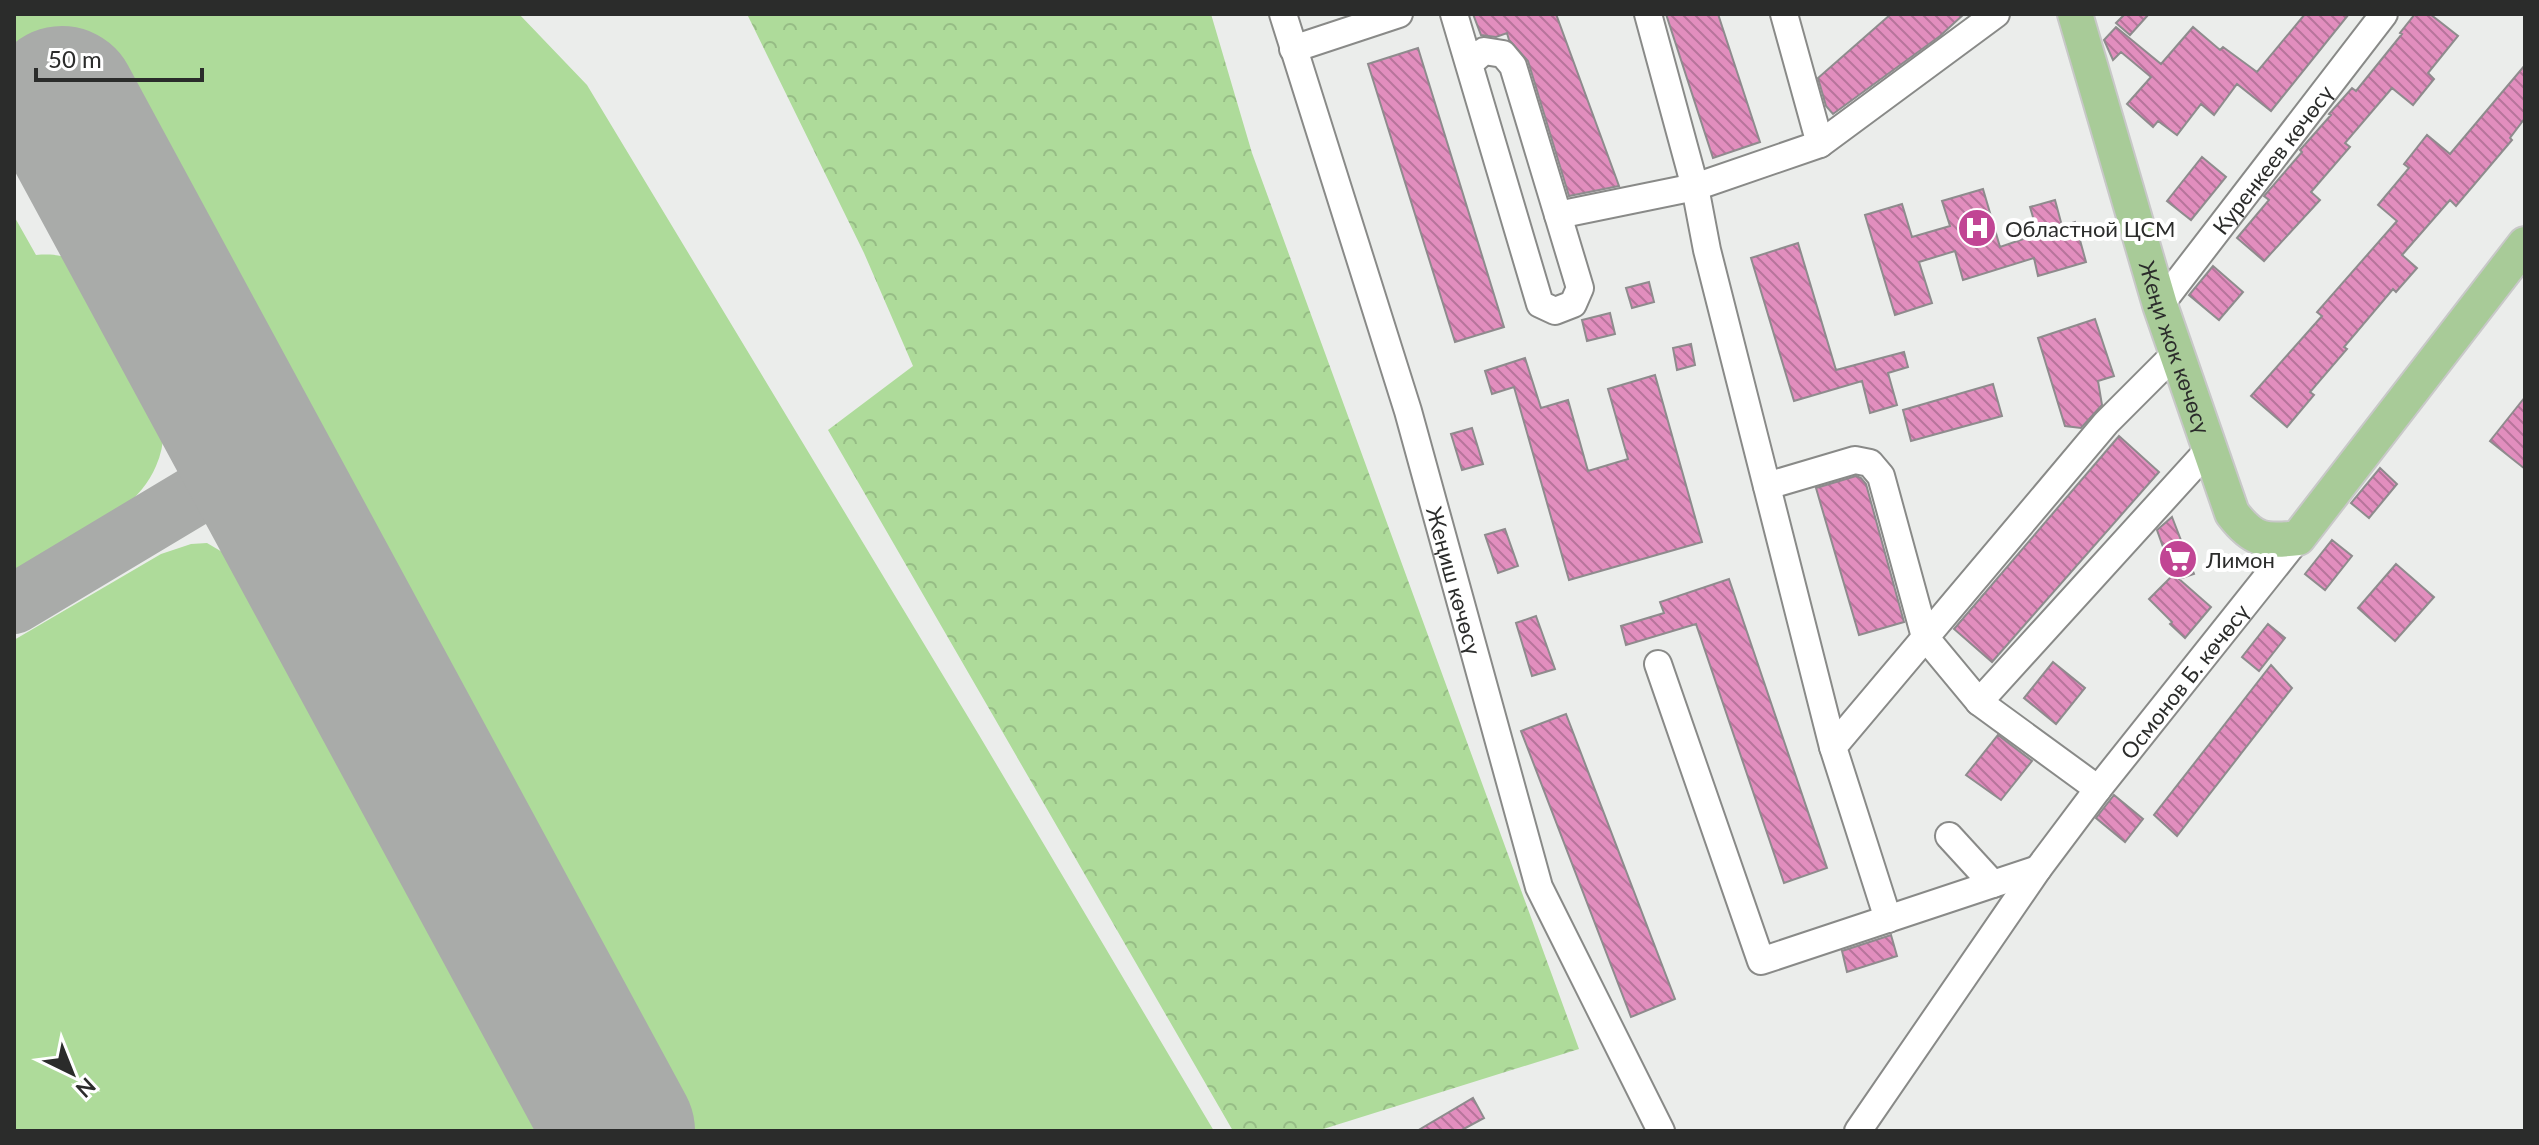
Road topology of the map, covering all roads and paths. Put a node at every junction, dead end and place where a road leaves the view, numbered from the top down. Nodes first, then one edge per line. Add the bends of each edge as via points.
1 (1283, 14) edge
2 (1399, 14) edge
3 (1454, 14) edge
4 (1648, 14) edge
5 (1996, 14) edge
6 (2075, 14) edge
7 (2384, 14) edge
8 (1793, 19) edge
9 (1293, 49) junction
10 (1469, 64) junction
11 (1820, 144) junction
12 (1695, 187) junction
13 (1558, 215) junction
14 (2525, 244) edge
15 (2160, 305) junction
16 (2178, 351) junction
17 (2210, 448) junction
18 (1767, 486) junction
19 (2298, 538) junction
20 (1925, 637) junction
21 (1658, 664) dead end
22 (1979, 702) junction
23 (1833, 747) junction
24 (2098, 789) junction
25 (1949, 836) dead end
26 (2038, 869) junction
27 (1993, 884) junction
28 (1888, 919) junction
29 (1661, 1131) edge
30 (1858, 1131) edge

1 - 9 street, Жеңиш көчөсү
2 - 9 street
3 - 10 street
4 - 12 street
5 - 11 street
6 - 15 main road, Жеңи жок көчөсү
7 - 15 street, Куренкеев көчөсү
8 - 11 street
9 - 29 street, Жеңиш көчөсү via 1408,411 1539,887
10 - 13 street via 1484,51 1503,54 1513,66
10 - 13 street via 1540,304 1555,311 1573,304 1580,288
11 - 12 street
12 - 13 street
12 - 18 street
14 - 19 main road, Осмонов Б. көчөсү
15 - 16 main road, Жеңи жок көчөсү
16 - 17 main road, Жеңи жок көчөсү
16 - 20 street via 2106,423
17 - 19 main road, Жеңи жок көчөсү via 2232,513 2245,531 2269,541
17 - 22 street
18 - 20 street via 1855,460 1870,463 1881,476
18 - 23 street
19 - 24 street, Осмонов Б. көчөсү
20 - 22 street
20 - 23 street
21 - 28 street via 1761,961
22 - 24 street
23 - 28 street
24 - 26 street, Осмонов Б. көчөсү
25 - 27 street
26 - 27 street
26 - 30 street, Осмонов Б. көчөсү
27 - 28 street

